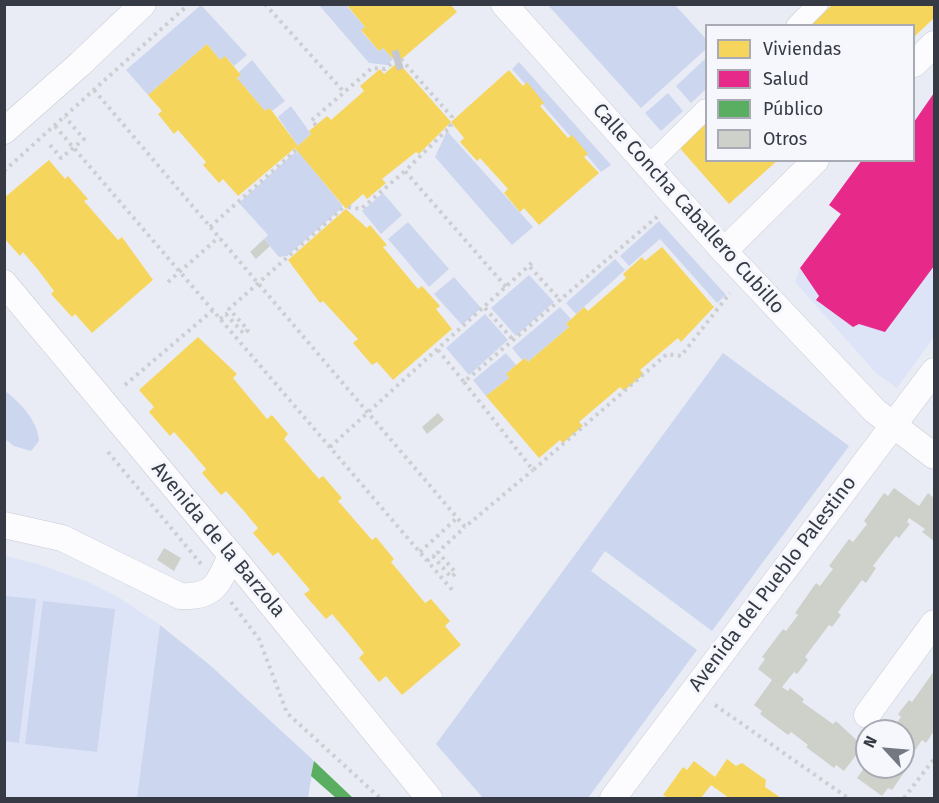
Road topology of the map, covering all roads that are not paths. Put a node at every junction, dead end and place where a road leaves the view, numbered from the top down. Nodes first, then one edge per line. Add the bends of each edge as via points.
1 (143, 4) edge
2 (504, 4) edge
3 (818, 4) edge
4 (798, 24) edge
5 (934, 44) edge
6 (915, 63) edge
7 (705, 110) edge
8 (4, 130) edge
9 (814, 162) edge
10 (647, 167) junction
11 (724, 252) junction
12 (4, 283) edge
13 (934, 371) edge
14 (884, 418) junction
15 (934, 456) edge
16 (4, 525) edge
17 (231, 555) junction
18 (934, 623) edge
19 (867, 715) dead end
20 (429, 798) edge
21 (613, 798) edge

1 - 8 street
2 - 10 street, Calle Concha Caballero Cubillo
3 - 4 street
5 - 6 street
7 - 10 street
9 - 11 street
10 - 11 street, Calle Concha Caballero Cubillo
11 - 14 street, Calle Concha Caballero Cubillo
12 - 17 street, Avenida de la Barzola
13 - 14 street, Avenida del Pueblo Palestino
14 - 15 street, Calle Concha Caballero Cubillo
14 - 21 street, Avenida del Pueblo Palestino
16 - 17 street via 63,538 180,596 198,597 219,585
17 - 20 street, Avenida de la Barzola
18 - 19 street

